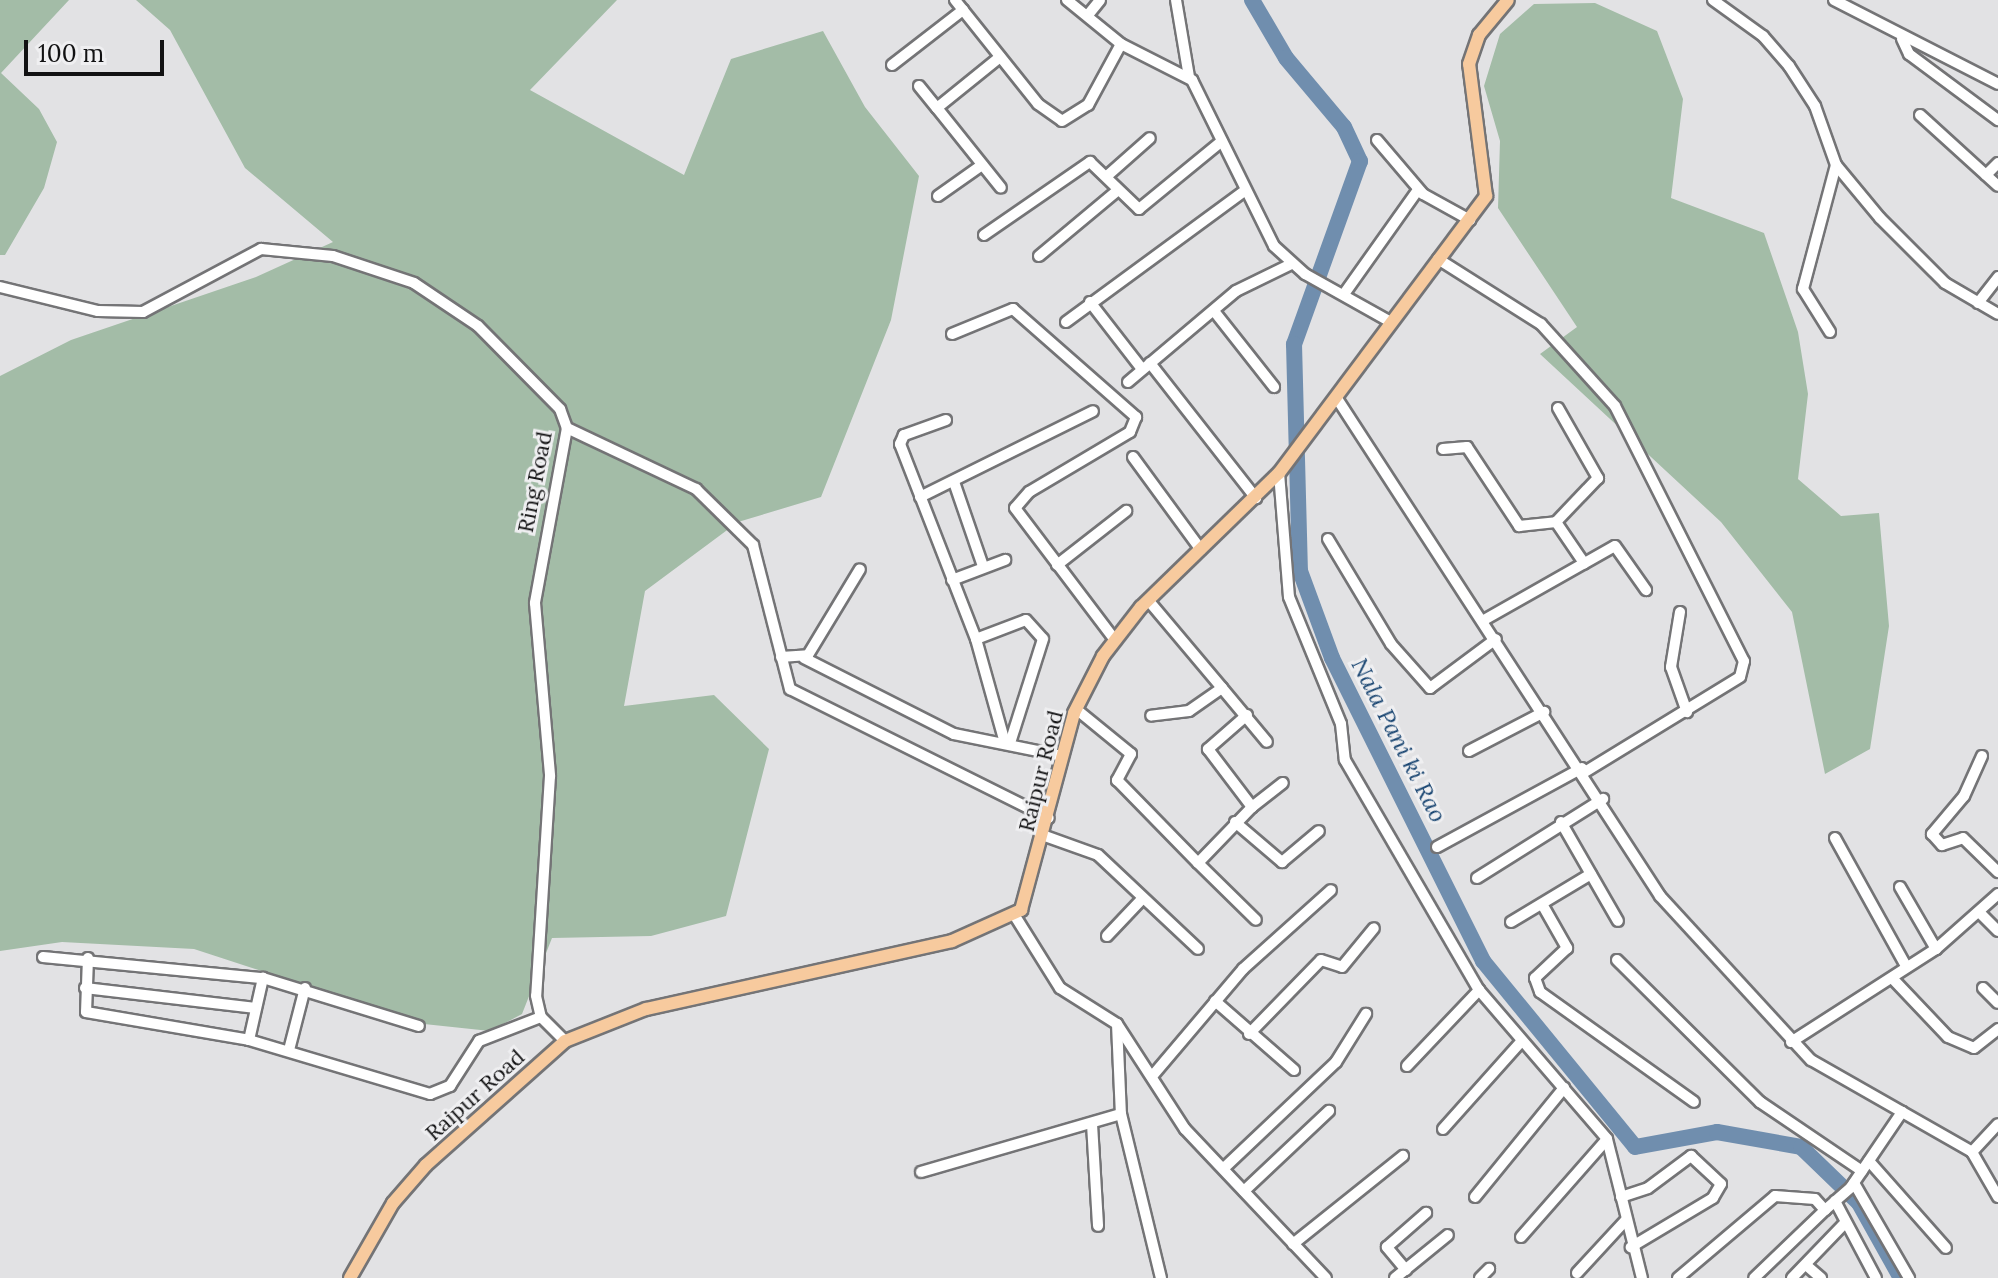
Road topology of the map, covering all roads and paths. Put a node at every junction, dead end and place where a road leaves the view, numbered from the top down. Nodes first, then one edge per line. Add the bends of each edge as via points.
1 (955, 0) edge
2 (1067, 0) edge
3 (1100, 0) edge
4 (1176, 0) edge
5 (1508, 0) edge
6 (1713, 0) edge
7 (1834, 0) edge
8 (963, 10) junction
9 (1088, 15) junction
10 (1902, 39) junction
11 (1121, 44) junction
12 (1000, 57) junction
13 (892, 65) dead end
14 (1189, 77) junction
15 (1998, 84) edge
16 (919, 86) dead end
17 (937, 108) junction
18 (1920, 115) dead end
19 (1998, 120) edge
20 (1150, 138) dead end
21 (1377, 140) dead end
22 (1222, 141) junction
23 (1998, 163) edge
24 (982, 165) junction
25 (1836, 165) junction
26 (1986, 175) junction
27 (1107, 176) junction
28 (1998, 186) edge
29 (1001, 188) dead end
30 (1246, 190) junction
31 (1418, 190) junction
32 (1117, 191) junction
33 (938, 196) dead end
34 (1470, 220) junction
35 (984, 235) dead end
36 (1039, 256) dead end
37 (1438, 259) junction
38 (1291, 264) junction
39 (1998, 277) edge
40 (0, 287) edge
41 (1344, 294) junction
42 (1090, 302) junction
43 (1978, 303) junction
44 (1214, 311) junction
45 (1998, 314) edge
46 (1066, 322) dead end
47 (1391, 322) junction
48 (1830, 332) dead end
49 (952, 334) dead end
50 (1146, 366) junction
51 (1128, 382) dead end
52 (1274, 387) dead end
53 (1336, 397) junction
54 (1558, 408) dead end
55 (1093, 411) dead end
56 (946, 420) dead end
57 (567, 428) junction
58 (1443, 449) dead end
59 (1133, 457) dead end
60 (1281, 470) junction
61 (954, 482) junction
62 (920, 497) junction
63 (1256, 498) junction
64 (1126, 511) dead end
65 (1556, 522) junction
66 (1328, 539) dead end
67 (1201, 550) junction
68 (1005, 560) dead end
69 (1584, 563) junction
70 (1057, 565) junction
71 (983, 566) junction
72 (860, 569) dead end
73 (952, 580) junction
74 (1646, 590) dead end
75 (1148, 600) junction
76 (1680, 612) dead end
77 (1484, 620) junction
78 (976, 639) junction
79 (1114, 639) junction
80 (1496, 639) junction
81 (781, 657) junction
82 (804, 658) junction
83 (1222, 688) junction
84 (1076, 709) junction
85 (1544, 712) junction
86 (1687, 712) junction
87 (1247, 715) junction
88 (1151, 716) dead end
89 (1008, 739) junction
90 (1267, 742) dead end
91 (1469, 751) dead end
92 (1062, 756) junction
93 (1982, 756) dead end
94 (1584, 770) junction
95 (1283, 783) dead end
96 (1603, 799) junction
97 (1252, 807) junction
98 (1049, 818) junction
99 (1235, 822) junction
100 (1561, 822) junction
101 (1319, 831) dead end
102 (1045, 836) junction
103 (1835, 838) dead end
104 (1437, 847) dead end
105 (1198, 863) junction
106 (1998, 872) edge
107 (1591, 874) junction
108 (1477, 878) dead end
109 (1900, 887) dead end
110 (1331, 890) dead end
111 (1998, 894) edge
112 (1142, 899) junction
113 (1542, 904) junction
114 (1981, 914) junction
115 (1015, 916) junction
116 (1256, 920) dead end
117 (1618, 921) dead end
118 (1511, 922) dead end
119 (1374, 928) dead end
120 (1998, 931) edge
121 (1107, 936) dead end
122 (1198, 949) dead end
123 (1936, 949) junction
124 (43, 957) dead end
125 (88, 958) junction
126 (1617, 960) dead end
127 (1906, 966) junction
128 (263, 978) junction
129 (1892, 978) junction
130 (85, 988) junction
131 (305, 988) junction
132 (1983, 988) dead end
133 (1479, 990) junction
134 (1215, 1001) junction
135 (1998, 1003) edge
136 (256, 1008) junction
137 (1366, 1014) dead end
138 (541, 1017) junction
139 (1117, 1024) junction
140 (419, 1026) dead end
141 (1998, 1029) edge
142 (1249, 1034) junction
143 (249, 1040) junction
144 (565, 1041) junction
145 (1791, 1042) junction
146 (1520, 1043) junction
147 (289, 1050) junction
148 (1407, 1066) dead end
149 (1294, 1070) dead end
150 (1154, 1074) junction
151 (1564, 1088) junction
152 (1694, 1102) dead end
153 (1329, 1111) dead end
154 (1902, 1112) junction
155 (1121, 1114) junction
156 (1092, 1124) junction
157 (1998, 1124) edge
158 (1443, 1129) dead end
159 (1607, 1139) junction
160 (1972, 1152) junction
161 (1403, 1156) dead end
162 (1869, 1161) junction
163 (1224, 1168) junction
164 (1862, 1171) junction
165 (921, 1172) dead end
166 (1853, 1185) junction
167 (1244, 1191) junction
168 (1475, 1197) dead end
169 (1621, 1197) junction
170 (1998, 1197) edge
171 (1836, 1200) junction
172 (1825, 1210) junction
173 (1426, 1213) dead end
174 (1625, 1221) junction
175 (1844, 1224) junction
176 (1098, 1226) dead end
177 (1448, 1235) dead end
178 (1521, 1237) dead end
179 (1293, 1244) junction
180 (1631, 1247) junction
181 (1946, 1248) dead end
182 (1806, 1265) junction
183 (1489, 1269) dead end
184 (1406, 1270) junction
185 (1577, 1273) dead end
186 (350, 1278) edge
187 (1161, 1278) edge
188 (1326, 1278) edge
189 (1395, 1278) edge
190 (1480, 1278) edge
191 (1642, 1278) edge
192 (1678, 1278) edge
193 (1754, 1278) edge
194 (1792, 1278) edge
195 (1821, 1278) edge
196 (1876, 1278) edge
197 (1909, 1278) edge

1 - 8 street
2 - 9 street
3 - 9 street
4 - 14 street
5 - 34 main road, Raipur Road via 1479,35 1469,64 1489,177
6 - 25 street via 1763,36 1789,66 1815,106
7 - 10 street
8 - 12 street
8 - 13 street
9 - 11 street
10 - 15 street
10 - 19 street via 1909,54
11 - 12 street via 1088,105 1068,121 1048,114
11 - 14 street
12 - 17 street
14 - 22 street
16 - 17 street
17 - 24 street
18 - 26 street
20 - 27 street
21 - 31 street
22 - 30 street
22 - 32 street via 1139,209
23 - 26 street
24 - 29 street
24 - 33 street
25 - 43 street via 1914,254
25 - 48 street via 1803,289
26 - 28 street
27 - 32 street
27 - 35 street via 1096,163 1085,163
30 - 38 street via 1270,241
30 - 42 street
31 - 34 street
31 - 41 street
32 - 36 street
34 - 37 main road, Raipur Road
37 - 47 main road, Raipur Road
37 - 86 street via 1552,335 1615,406 1645,458 1744,661 1740,677
38 - 41 street
38 - 44 street via 1246,284
39 - 43 street
40 - 57 street, Ring Road via 98,311 143,312 261,249 333,256 414,283 478,326 547,393
41 - 47 street
42 - 46 street
42 - 50 street
43 - 45 street
44 - 50 street
44 - 52 street
47 - 53 main road, Raipur Road
49 - 70 street via 1013,309 1136,417 1122,437 1016,503 1019,519
50 - 51 street
50 - 63 street
53 - 60 main road, Raipur Road
53 - 77 street
54 - 65 street via 1598,482
55 - 61 street
56 - 62 street via 901,439
57 - 81 street via 696,489 753,545
57 - 138 street, Ring Road via 535,603 550,776 535,950
58 - 65 street via 1465,445 1519,526
59 - 67 street
60 - 63 main road, Raipur Road
60 - 133 street via 1289,597 1338,716 1345,760
61 - 62 street
61 - 71 street
62 - 73 street
63 - 67 main road, Raipur Road
64 - 70 street
65 - 69 street
66 - 80 street via 1391,644 1430,688
67 - 75 main road, Raipur Road
68 - 71 street
69 - 74 street via 1620,546
69 - 77 street
70 - 79 street
71 - 73 street
72 - 82 street
73 - 78 street
75 - 79 main road, Raipur Road
75 - 83 street
76 - 86 street via 1671,667
77 - 80 street
78 - 89 street
78 - 89 street via 1026,620 1042,636
79 - 84 main road, Raipur Road
80 - 85 street
81 - 82 street
81 - 98 street via 784,680 798,696
82 - 89 street via 947,731
83 - 87 street
83 - 88 street via 1189,711
84 - 92 main road, Raipur Road
84 - 105 street via 1131,754 1117,780
85 - 91 street
85 - 94 street
86 - 94 street
87 - 90 street
87 - 97 street via 1208,747
89 - 92 street
92 - 98 main road, Raipur Road
93 - 106 street via 1964,796 1932,834 1942,845 1963,838
94 - 96 street
94 - 104 street
95 - 97 street
96 - 100 street
96 - 145 street via 1660,896
97 - 99 street
98 - 102 main road, Raipur Road
99 - 101 street via 1282,862
99 - 105 street
100 - 107 street
100 - 108 street
102 - 112 street via 1083,845
102 - 115 main road, Raipur Road
103 - 127 street
105 - 116 street
107 - 113 street
107 - 117 street
109 - 123 street
110 - 134 street
111 - 114 street
112 - 121 street
112 - 122 street
113 - 118 street
113 - 152 street via 1567,948 1535,978 1540,992
114 - 120 street
114 - 123 street
115 - 139 street via 1060,988
115 - 144 main road, Raipur Road via 952,941 646,1009
119 - 142 street via 1342,967 1322,958
123 - 127 street
124 - 125 street
125 - 128 street
125 - 130 street
126 - 164 street via 1760,1102
127 - 129 street
128 - 131 street
128 - 136 street
129 - 141 street via 1948,1037 1974,1048
129 - 145 street
130 - 136 street
130 - 143 street via 86,1012
131 - 140 street
131 - 147 street
132 - 135 street
133 - 146 street
133 - 148 street
134 - 142 street
134 - 150 street
136 - 143 street
137 - 163 street via 1336,1062
138 - 144 street
138 - 147 street via 479,1041 437,1094
139 - 150 street
139 - 155 street
142 - 149 street
143 - 147 street
144 - 186 main road, Raipur Road via 426,1165 393,1203
145 - 154 street via 1841,1081
146 - 151 street
146 - 158 street
150 - 163 street via 1178,1120
151 - 159 street
151 - 168 street
153 - 167 street
154 - 160 street
154 - 162 street
155 - 156 street
155 - 187 street
156 - 165 street
156 - 176 street
157 - 160 street
159 - 169 street
159 - 178 street
160 - 170 street
161 - 179 street
162 - 164 street
162 - 181 street
163 - 167 street
164 - 166 street
166 - 171 street
166 - 197 street
167 - 179 street
169 - 174 street
169 - 180 street via 1648,1188 1691,1156 1721,1184 1713,1198
171 - 172 street
171 - 175 street
172 - 192 street via 1806,1196 1775,1196
172 - 193 street
173 - 184 street via 1387,1247
174 - 180 street
174 - 185 street
175 - 182 street
175 - 196 street
177 - 184 street
179 - 188 street
180 - 191 street
182 - 194 street
182 - 195 street
183 - 190 street
184 - 189 street

